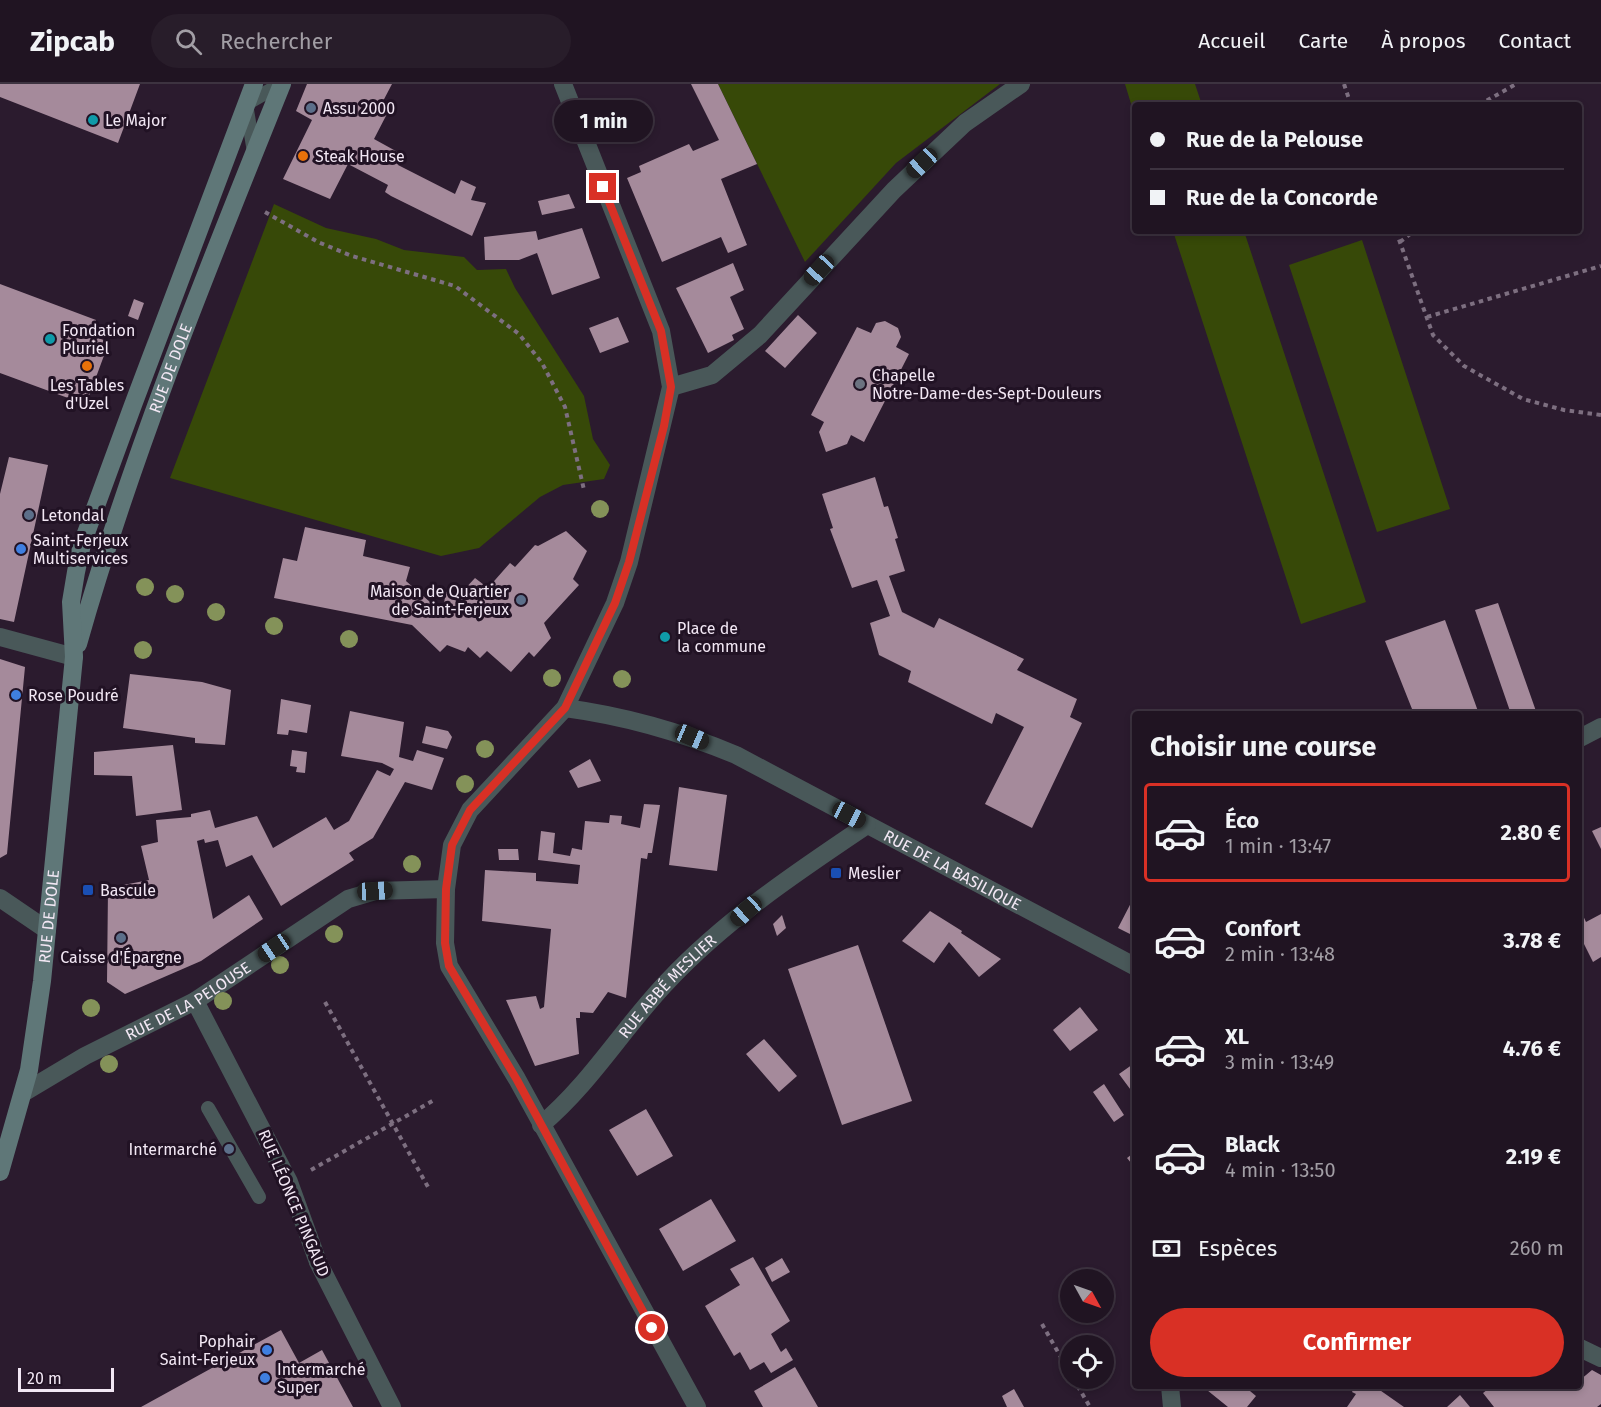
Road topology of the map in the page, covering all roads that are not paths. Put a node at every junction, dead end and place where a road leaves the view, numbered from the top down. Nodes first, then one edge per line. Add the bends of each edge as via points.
1 (254, 84) edge
2 (281, 84) edge
3 (562, 84) edge
4 (1021, 84) edge
5 (246, 104) junction
6 (254, 152) junction
7 (671, 387) junction
8 (0, 637) edge
9 (74, 657) junction
10 (565, 708) junction
11 (1601, 727) edge
12 (1582, 737) edge
13 (867, 825) junction
14 (446, 889) junction
15 (0, 897) edge
16 (47, 930) junction
17 (1132, 965) edge
18 (195, 1001) junction
19 (23, 1093) junction
20 (208, 1108) dead end
21 (541, 1125) junction
22 (0, 1172) edge
23 (259, 1197) dead end
24 (1582, 1349) edge
25 (1601, 1358) edge
26 (1170, 1389) edge
27 (392, 1407) edge
28 (697, 1407) edge
29 (1172, 1407) edge

1 - 5 main road, RUE DE DOLE
2 - 5 lane
2 - 6 main road, RUE DE DOLE
3 - 7 street via 661,331
4 - 7 street via 965,123 894,190 760,335 712,375
5 - 6 lane
5 - 9 main road, RUE DE DOLE via 82,544 71,602
6 - 9 main road, RUE DE DOLE via 104,552
7 - 10 street via 629,562 615,603
8 - 9 street
9 - 16 main road, RUE DE DOLE
10 - 13 street, RUE DE LA BASILIQUE via 616,715 692,737 736,755
10 - 14 street via 470,810 452,845
11 - 12 street
13 - 17 street, RUE DE LA BASILIQUE
13 - 21 street, RUE ABBÉ MESLIER via 762,897 667,981 585,1083
14 - 18 street, RUE DE LA PELOUSE via 375,891 348,899
14 - 21 street via 445,943 449,966
15 - 16 street
16 - 19 main road, RUE DE DOLE
18 - 19 street, RUE DE LA PELOUSE via 85,1056
18 - 27 street, RUE LÉONCE PINGAUD via 289,1182 318,1262
19 - 22 main road, RUE DE DOLE
20 - 23 lane
21 - 28 street
24 - 25 street
26 - 29 street

